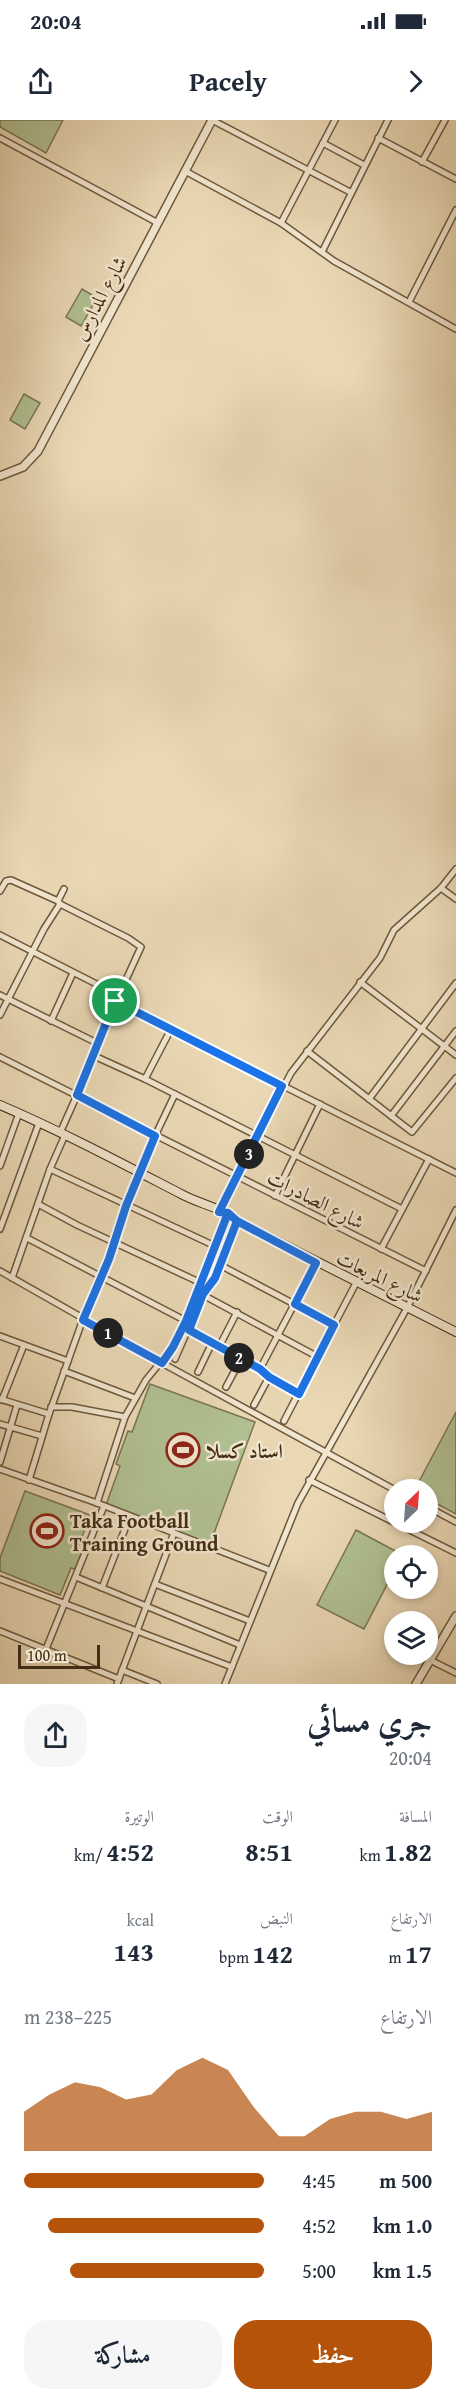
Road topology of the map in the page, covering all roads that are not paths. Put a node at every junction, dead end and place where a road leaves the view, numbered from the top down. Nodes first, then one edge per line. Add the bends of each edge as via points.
1 (212, 120) edge
2 (388, 120) edge
3 (445, 120) edge
4 (333, 121) edge
5 (0, 138) edge
6 (378, 138) junction
7 (323, 143) junction
8 (422, 162) junction
9 (364, 165) junction
10 (185, 171) junction
11 (309, 172) junction
12 (456, 178) edge
13 (350, 192) junction
14 (456, 210) edge
15 (158, 223) junction
16 (281, 223) junction
17 (453, 225) edge
18 (322, 252) junction
19 (409, 302) junction
20 (456, 329) edge
21 (0, 476) edge
22 (456, 869) edge
23 (441, 888) junction
24 (63, 890) dead end
25 (0, 891) edge
26 (456, 899) edge
27 (59, 902) junction
28 (0, 935) edge
29 (32, 951) junction
30 (73, 973) junction
31 (360, 982) junction
32 (456, 983) edge
33 (0, 995) edge
34 (118, 995) junction
35 (8, 999) junction
36 (115, 1001) junction
37 (0, 1015) edge
38 (51, 1021) junction
39 (422, 1029) junction
40 (170, 1031) junction
41 (456, 1031) edge
42 (97, 1043) junction
43 (445, 1046) junction
44 (308, 1051) junction
45 (92, 1055) junction
46 (456, 1055) edge
47 (0, 1057) edge
48 (456, 1078) edge
49 (146, 1079) junction
50 (282, 1086) junction
51 (175, 1094) junction
52 (77, 1095) junction
53 (369, 1099) junction
54 (320, 1104) junction
55 (0, 1105) edge
56 (19, 1113) junction
57 (391, 1116) junction
58 (39, 1123) junction
59 (62, 1134) junction
60 (155, 1136) junction
61 (258, 1137) junction
62 (295, 1156) junction
63 (429, 1159) junction
64 (0, 1166) edge
65 (50, 1168) junction
66 (141, 1173) junction
67 (456, 1173) edge
68 (237, 1177) junction
69 (275, 1196) junction
70 (38, 1204) junction
71 (126, 1206) junction
72 (402, 1209) junction
73 (456, 1210) edge
74 (219, 1212) junction
75 (228, 1213) junction
76 (237, 1221) junction
77 (0, 1229) edge
78 (27, 1238) junction
79 (116, 1241) junction
80 (215, 1246) junction
81 (381, 1249) junction
82 (316, 1263) junction
83 (220, 1265) junction
84 (0, 1271) edge
85 (426, 1271) junction
86 (102, 1277) junction
87 (12, 1278) junction
88 (201, 1283) junction
89 (356, 1283) junction
90 (203, 1294) junction
91 (295, 1304) junction
92 (407, 1308) junction
93 (237, 1312) junction
94 (83, 1320) junction
95 (186, 1321) junction
96 (334, 1325) junction
97 (189, 1330) junction
98 (456, 1332) edge
99 (278, 1335) junction
100 (0, 1336) edge
101 (212, 1343) junction
102 (24, 1345) junction
103 (219, 1347) junction
104 (318, 1357) junction
105 (175, 1359) dead end
106 (241, 1359) junction
107 (68, 1361) junction
108 (162, 1363) junction
109 (260, 1369) junction
110 (64, 1371) junction
111 (198, 1372) dead end
112 (269, 1377) junction
113 (226, 1387) dead end
114 (299, 1394) junction
115 (135, 1398) junction
116 (1, 1400) edge
117 (17, 1404) junction
118 (254, 1405) dead end
119 (51, 1407) junction
120 (49, 1414) junction
121 (125, 1417) junction
122 (284, 1421) dead end
123 (0, 1424) edge
124 (12, 1427) junction
125 (42, 1436) junction
126 (325, 1451) junction
127 (0, 1462) edge
128 (0, 1470) edge
129 (28, 1479) junction
130 (309, 1480) junction
131 (384, 1484) edge
132 (97, 1503) junction
133 (104, 1506) junction
134 (438, 1512) edge
135 (130, 1516) junction
136 (384, 1516) edge
137 (456, 1522) edge
138 (174, 1533) junction
139 (417, 1533) edge
140 (456, 1553) edge
141 (269, 1570) junction
142 (76, 1577) junction
143 (0, 1579) edge
144 (156, 1584) junction
145 (102, 1588) junction
146 (66, 1604) junction
147 (147, 1606) junction
148 (456, 1616) edge
149 (250, 1622) junction
150 (453, 1629) edge
151 (0, 1631) edge
152 (137, 1631) junction
153 (240, 1645) junction
154 (46, 1649) junction
155 (438, 1649) edge
156 (438, 1664) edge
157 (427, 1665) edge
158 (232, 1667) junction
159 (122, 1670) junction
160 (456, 1672) edge
161 (118, 1682) edge
162 (157, 1684) edge
163 (225, 1684) edge
164 (416, 1684) edge

1 - 10 street, شارع المدارس
1 - 11 street
2 - 6 street
3 - 8 street
4 - 7 street
5 - 15 street
6 - 8 street
6 - 9 street
7 - 9 street
7 - 11 street
8 - 12 street
9 - 13 street
10 - 15 street, شارع المدارس
10 - 16 street
11 - 13 street
11 - 16 street
13 - 18 street
14 - 17 street
15 - 21 street, شارع المدارس via 38,451 16,471
16 - 18 street
17 - 19 street
18 - 19 street
19 - 20 street
22 - 23 street
23 - 26 street
23 - 31 street via 394,930 381,957
24 - 27 street
25 - 27 street via 11,880
27 - 29 street
27 - 34 street via 141,947
28 - 29 street
29 - 30 street
29 - 35 street
30 - 34 street
30 - 38 street
31 - 39 street
31 - 44 street
32 - 39 street
33 - 35 street
34 - 36 street
35 - 37 street
35 - 38 street
36 - 40 street
36 - 42 street
38 - 42 street
39 - 43 street
39 - 53 street
40 - 49 street
40 - 50 street
41 - 43 street
42 - 45 street
43 - 46 street
43 - 57 street
44 - 50 street
44 - 53 street
45 - 49 street
45 - 52 street
47 - 52 street, شارع الصادرات
48 - 57 street via 414,1132
49 - 51 street
50 - 54 street
50 - 61 street
51 - 60 street
51 - 61 street
52 - 59 street
52 - 60 street, شارع الصادرات
53 - 57 street
54 - 62 street
54 - 63 street
55 - 56 main road
56 - 58 main road
56 - 64 street
58 - 59 main road
58 - 77 street
59 - 65 street
59 - 66 main road
60 - 66 street
60 - 68 street, شارع الصادرات
61 - 62 street
61 - 68 street
62 - 69 street
62 - 72 street
63 - 67 street
63 - 72 street
65 - 70 street
65 - 71 street
66 - 71 street
66 - 74 main road
68 - 69 street, شارع الصادرات
68 - 74 street
69 - 81 street, شارع الصادرات
70 - 78 street
70 - 79 street
71 - 79 street
71 - 80 street
72 - 81 street
73 - 85 street
74 - 75 main road
75 - 76 main road, شارع المربعات
75 - 80 street
76 - 82 main road, شارع المربعات
76 - 83 street
78 - 86 street
78 - 87 street
79 - 86 street
79 - 88 street
80 - 88 street
81 - 85 street, شارع الصادرات
82 - 89 main road, شارع المربعات
82 - 91 street
83 - 90 street
83 - 91 street
84 - 87 street
85 - 92 street
86 - 94 street
86 - 95 street
87 - 94 street
88 - 95 street
89 - 92 main road, شارع المربعات
89 - 96 street
90 - 93 street
90 - 97 street
91 - 96 street
91 - 99 street
92 - 98 main road, شارع المربعات
92 - 126 street
93 - 99 street
93 - 103 street
94 - 107 street
94 - 108 street
95 - 108 street
96 - 104 street
97 - 101 street
97 - 105 street
99 - 104 street
99 - 109 street
100 - 102 street
101 - 103 street
101 - 111 street
102 - 107 street
102 - 116 street
103 - 106 street
104 - 114 street
106 - 109 street
106 - 113 street
107 - 110 street
108 - 115 street
108 - 126 street
109 - 112 street
110 - 115 street
110 - 119 street
112 - 114 street
112 - 118 street
114 - 122 street
115 - 121 street
116 - 117 street
117 - 120 street
117 - 124 street
119 - 120 street
119 - 121 street
120 - 125 street
121 - 132 street
123 - 124 street
124 - 125 street
124 - 127 street
125 - 129 street
126 - 130 street
126 - 131 street
128 - 129 street
129 - 132 street
130 - 136 street
130 - 141 street
132 - 133 street
133 - 135 street
133 - 142 street
134 - 137 street
135 - 138 street
135 - 145 street
138 - 141 street
138 - 144 street
139 - 140 street
141 - 149 street
142 - 145 street
142 - 146 street
143 - 146 street
144 - 147 street
144 - 149 street
145 - 147 street
146 - 152 street
146 - 154 street
147 - 152 street
147 - 153 street
148 - 150 street
149 - 153 street
150 - 155 street
151 - 154 street
152 - 158 street
152 - 159 street
153 - 158 street
154 - 161 street
156 - 160 street
157 - 164 street
158 - 163 street
159 - 161 street
159 - 162 street

